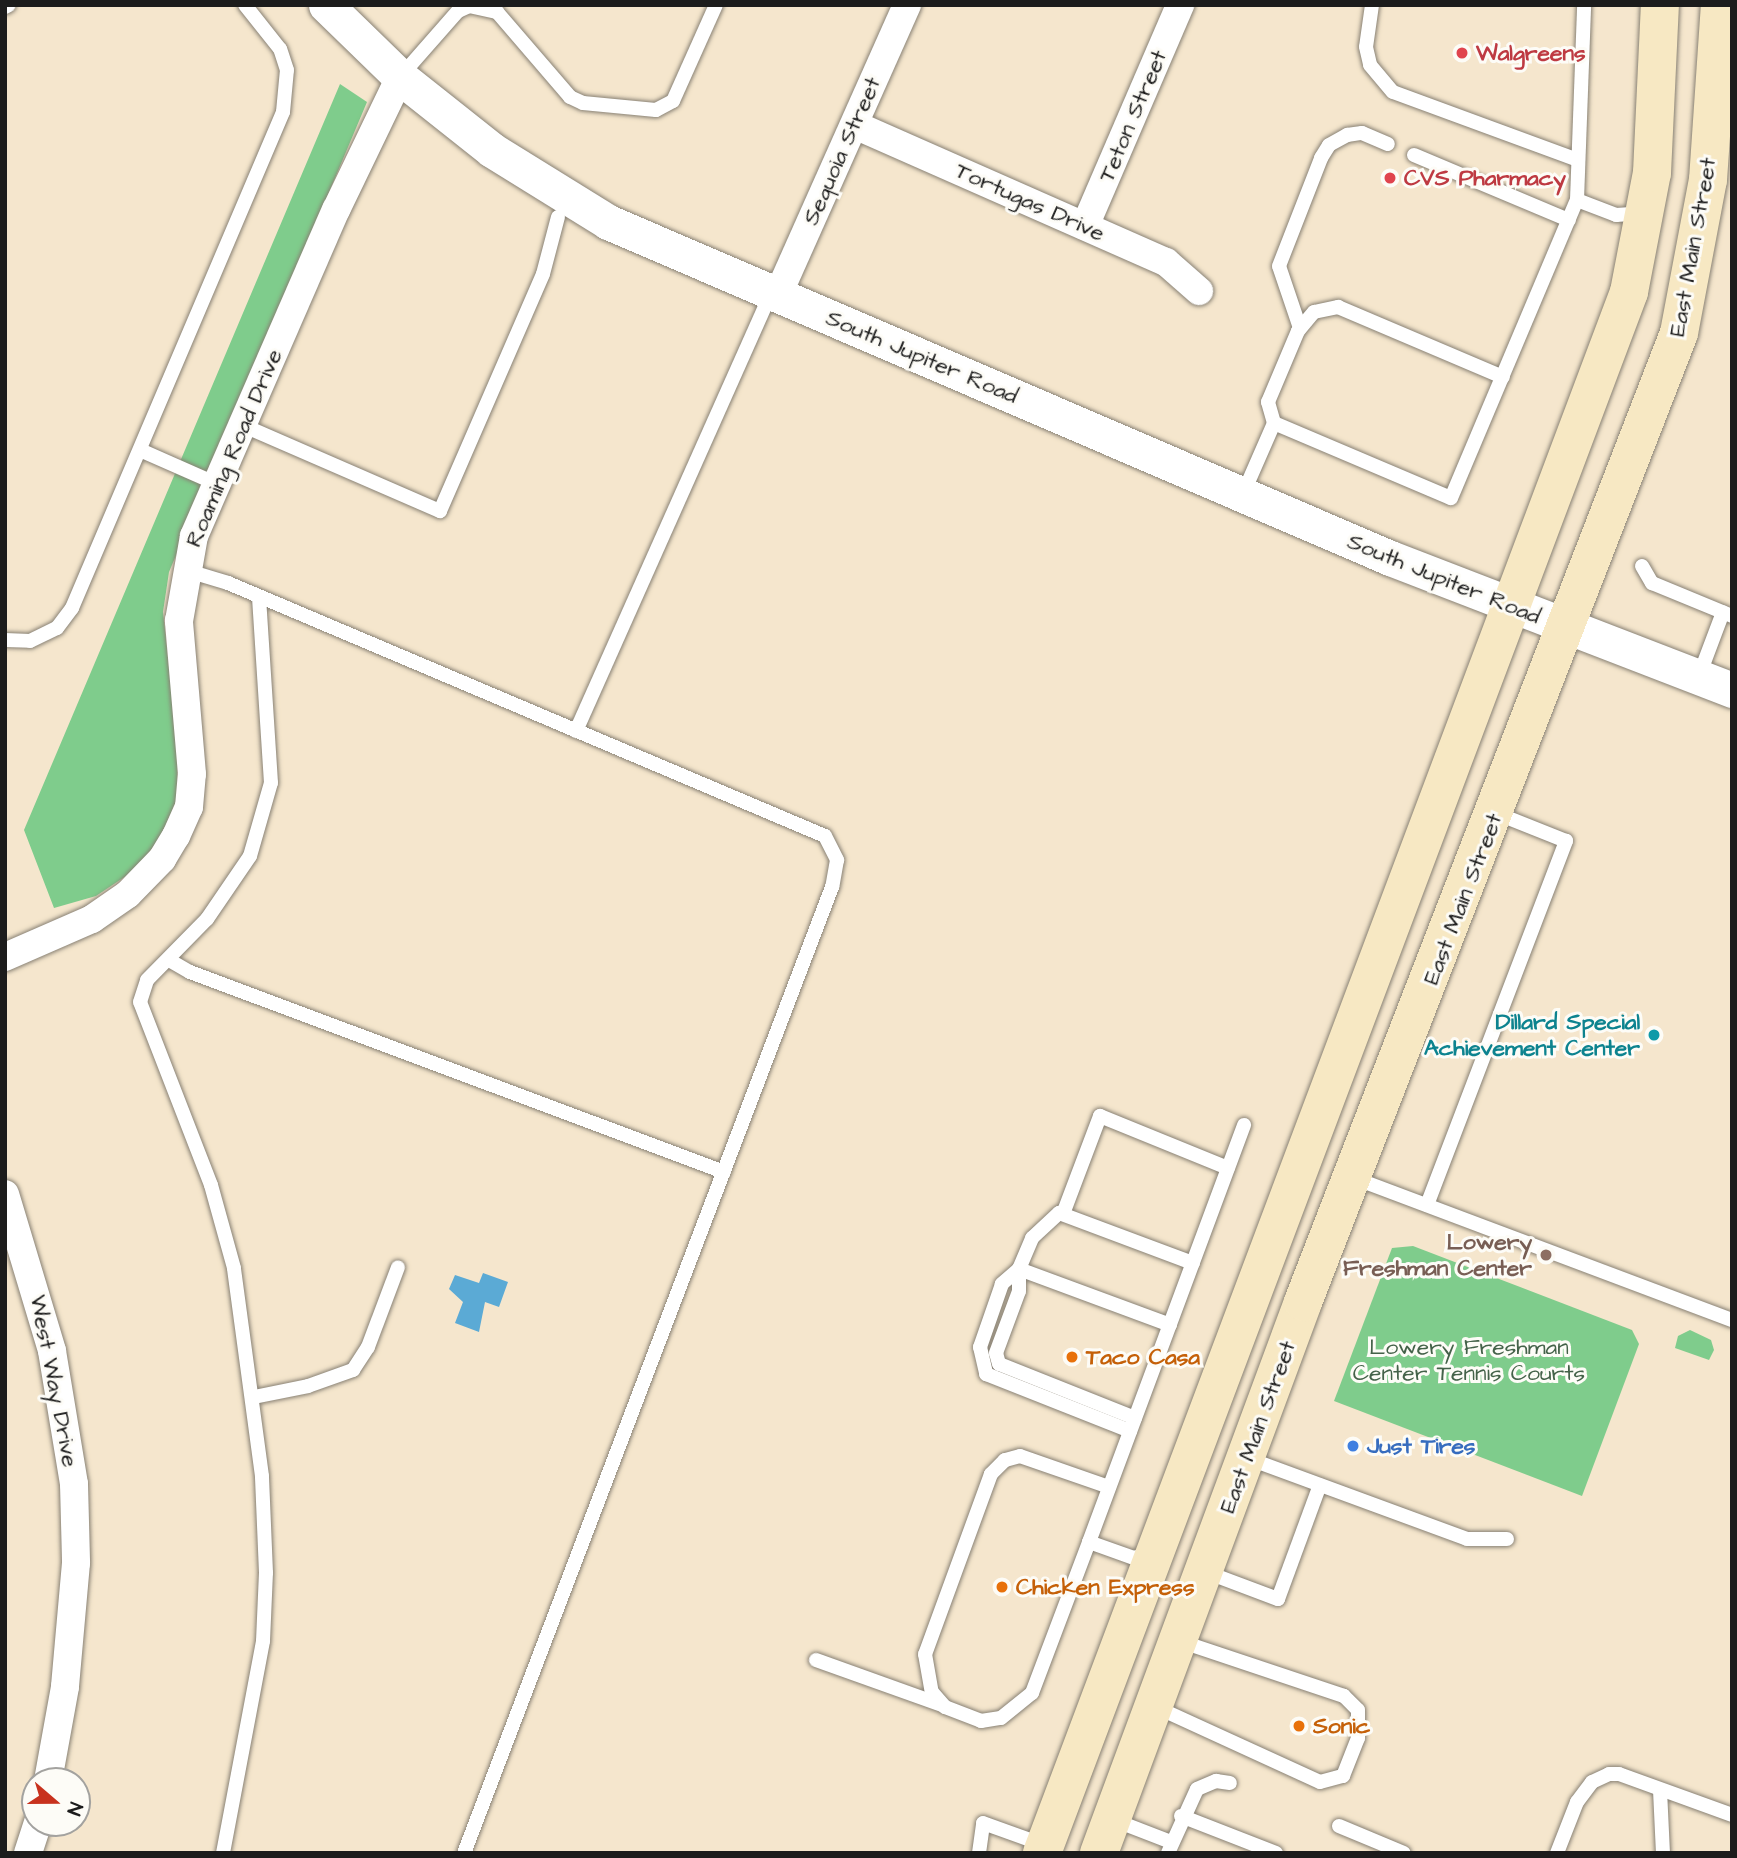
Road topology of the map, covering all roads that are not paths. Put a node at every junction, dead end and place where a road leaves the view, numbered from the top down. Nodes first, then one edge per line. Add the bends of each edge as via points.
1 (245, 5) edge
2 (326, 5) edge
3 (716, 5) edge
4 (906, 5) edge
5 (1180, 5) edge
6 (1372, 5) edge
7 (1584, 5) edge
8 (1660, 5) edge
9 (1720, 5) edge
10 (1725, 62) edge
11 (400, 77) junction
12 (855, 125) junction
13 (1388, 144) dead end
14 (1414, 155) dead end
15 (1578, 160) junction
16 (1577, 200) junction
17 (1647, 212) junction
18 (558, 218) dead end
19 (1569, 220) junction
20 (1702, 220) junction
21 (1085, 226) junction
22 (1199, 291) dead end
23 (774, 295) junction
24 (1300, 328) junction
25 (1503, 376) junction
26 (1274, 423) junction
27 (242, 425) junction
28 (140, 450) junction
29 (217, 484) junction
30 (1243, 495) junction
31 (1642, 566) dead end
32 (185, 570) junction
33 (259, 598) junction
34 (1511, 605) junction
35 (1727, 614) edge
36 (1568, 628) junction
37 (5, 640) edge
38 (1698, 677) junction
39 (1732, 690) edge
40 (576, 731) junction
41 (1496, 813) junction
42 (5, 957) edge
43 (169, 960) junction
44 (1244, 1125) dead end
45 (1301, 1158) junction
46 (1228, 1168) junction
47 (724, 1172) junction
48 (1354, 1178) junction
49 (5, 1194) edge
50 (1427, 1205) junction
51 (1063, 1214) junction
52 (1193, 1263) junction
53 (398, 1267) dead end
54 (1019, 1269) junction
55 (1732, 1320) edge
56 (1170, 1325) junction
57 (254, 1397) junction
58 (1132, 1425) junction
59 (1247, 1458) junction
60 (1320, 1485) junction
61 (1109, 1487) junction
62 (1507, 1539) dead end
63 (1089, 1542) junction
64 (1153, 1553) junction
65 (1206, 1572) junction
66 (1180, 1641) junction
67 (816, 1660) dead end
68 (943, 1705) junction
69 (1155, 1706) junction
70 (51, 1767) edge
71 (1230, 1783) dead end
72 (1660, 1790) junction
73 (1732, 1815) edge
74 (1181, 1816) junction
75 (1339, 1826) dead end
76 (1106, 1836) edge
77 (1169, 1848) edge
78 (1044, 1849) edge
79 (1398, 1852) edge
80 (223, 1853) edge
81 (464, 1853) edge
82 (979, 1853) edge
83 (1276, 1853) edge
84 (1557, 1853) edge
85 (1663, 1853) edge

1 - 28 lane via 280,49 287,70 283,112
2 - 11 street, South Jupiter Road
3 - 11 lane via 679,91 673,101 656,110 583,103 570,97 497,12 469,6 457,11
4 - 12 street, Sequoia Street
5 - 21 street, Teton Street
6 - 15 lane via 1366,47 1370,65 1393,92
7 - 15 lane
8 - 17 main road
9 - 10 main road, East Main Street
10 - 20 main road, East Main Street
11 - 23 street, South Jupiter Road via 542,185 671,252
11 - 27 street, Roaming Road Drive
12 - 21 street, Tortugas Drive
12 - 23 street, Sequoia Street
13 - 24 lane via 1362,133 1346,135 1329,145 1321,158 1279,266
14 - 19 lane
15 - 16 lane
16 - 17 lane via 1616,215
16 - 19 lane
17 - 20 main road
17 - 34 main road via 1616,332
18 - 27 lane via 543,274 440,511
19 - 25 lane
20 - 36 main road, East Main Street via 1679,333
21 - 22 street, Tortugas Drive via 1166,262
23 - 30 street, South Jupiter Road
23 - 40 lane
24 - 25 lane via 1314,312 1338,307
24 - 26 lane via 1268,402
25 - 26 lane via 1451,498
26 - 30 lane
27 - 29 street, Roaming Road Drive
28 - 29 lane
28 - 37 lane via 65,618 30,641
29 - 32 street, Roaming Road Drive
30 - 34 street, South Jupiter Road
31 - 35 lane via 1652,583
32 - 33 lane
32 - 42 street, Roaming Road Drive via 180,632 192,774 189,807 176,836 162,859 128,894 92,919
33 - 40 lane
33 - 43 lane via 271,783 250,856 207,919
34 - 36 street, South Jupiter Road
34 - 45 main road
35 - 38 lane
36 - 38 street, South Jupiter Road
36 - 41 main road, East Main Street
38 - 39 street, South Jupiter Road
40 - 47 lane via 825,836 833,847 837,874
41 - 48 main road, East Main Street
41 - 50 lane via 1566,841
43 - 47 lane via 190,972
43 - 57 lane via 147,979 140,1002 211,1185 234,1268
44 - 46 lane
45 - 48 main road
45 - 64 main road
46 - 51 lane via 1100,1116
46 - 52 lane
47 - 81 lane
48 - 50 lane
48 - 59 main road, East Main Street
49 - 70 street, West Way Drive via 52,1351 74,1484 76,1563 65,1686
50 - 55 lane
51 - 52 lane
51 - 54 lane via 1032,1238
52 - 56 lane
53 - 57 lane via 368,1347 353,1370 308,1387
54 - 56 lane
54 - 58 lane via 1003,1284 980,1347 986,1374
56 - 58 lane
57 - 80 lane via 266,1573 263,1640
58 - 61 lane
59 - 60 lane
59 - 65 main road, East Main Street
60 - 62 lane via 1467,1539
60 - 65 lane via 1278,1599
61 - 63 lane
61 - 68 lane via 1020,1456 1005,1461 991,1474 925,1654 925,1673
63 - 64 lane via 1133,1558
63 - 68 lane via 1032,1693 1019,1708 981,1721 962,1717
64 - 65 main road
64 - 78 main road
65 - 66 main road, East Main Street
66 - 69 main road, East Main Street
66 - 69 lane via 1344,1696 1361,1719 1358,1738 1343,1776 1320,1782
67 - 68 lane
69 - 76 main road, East Main Street
71 - 74 lane via 1216,1781 1197,1788
72 - 73 lane
72 - 84 lane via 1619,1774 1592,1782 1577,1802
72 - 85 lane
74 - 77 lane
74 - 83 lane
75 - 79 lane
76 - 77 lane
78 - 82 lane via 983,1823

